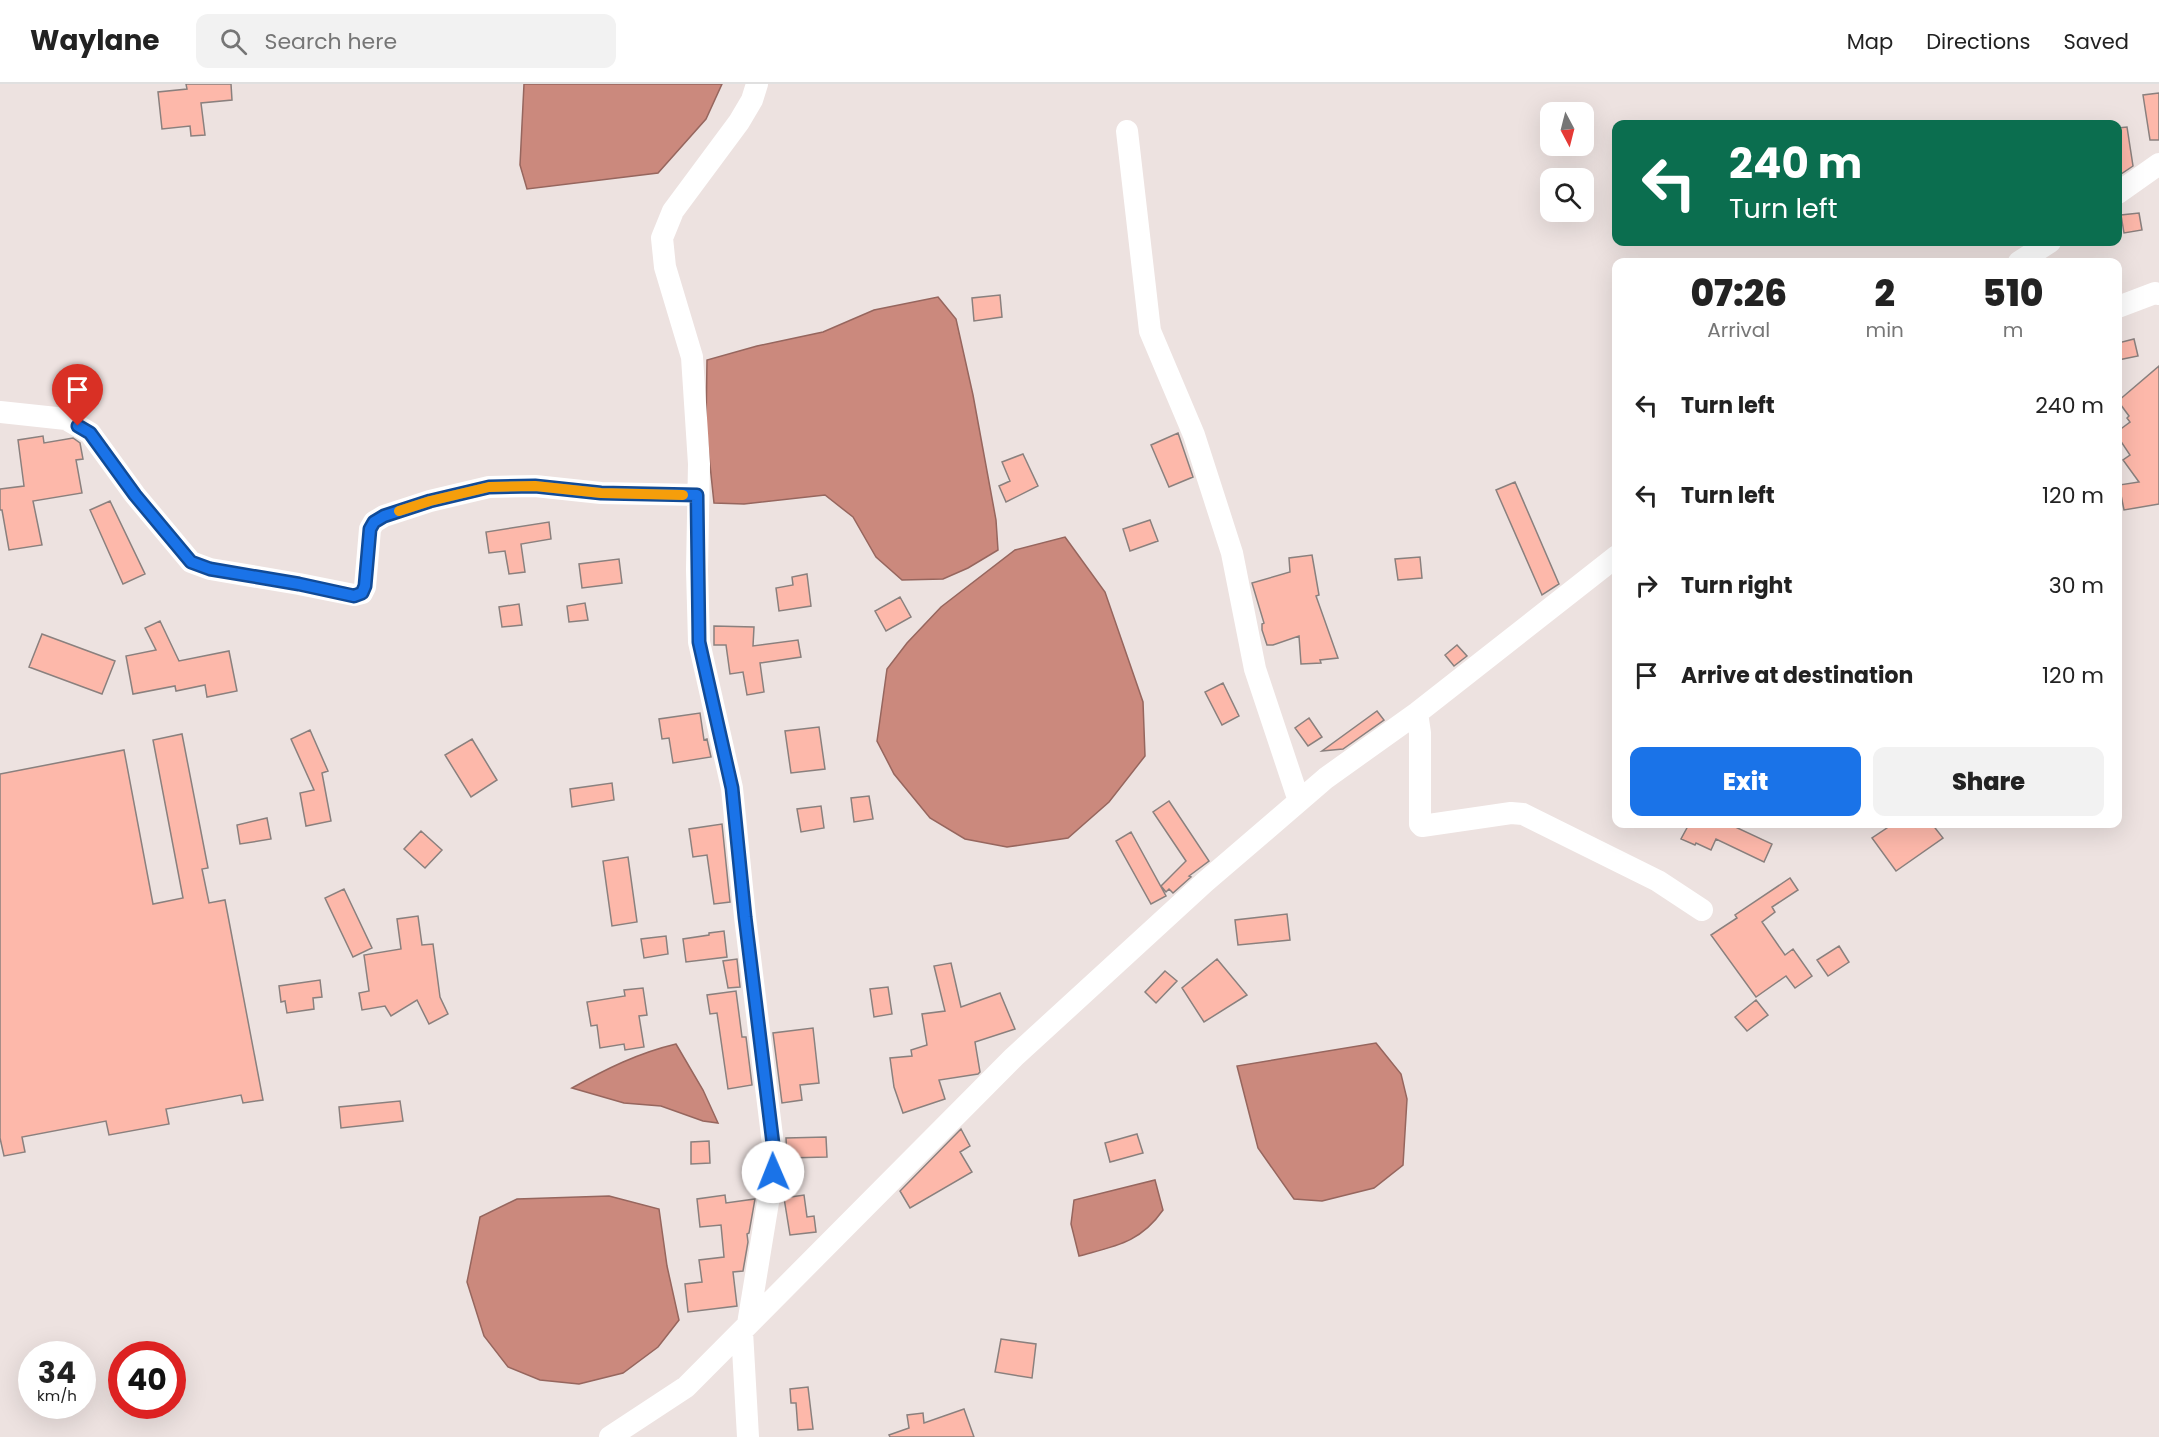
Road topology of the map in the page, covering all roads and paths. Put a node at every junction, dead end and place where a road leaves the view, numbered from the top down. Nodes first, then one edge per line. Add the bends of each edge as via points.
1 (757, 84) edge
2 (1127, 131) dead end
3 (2159, 164) edge
4 (2122, 191) edge
5 (2159, 294) edge
6 (2122, 305) edge
7 (0, 412) edge
8 (697, 495) junction
9 (1612, 560) edge
10 (1417, 713) junction
11 (1299, 801) junction
12 (1702, 910) dead end
13 (745, 1328) junction
14 (610, 1437) edge
15 (748, 1437) edge

1 - 8 street via 739,122 673,210 662,238 665,267 692,357 699,464
2 - 11 street via 1150,331 1194,435 1232,553 1255,669
3 - 4 street
5 - 6 street
7 - 8 street via 66,418 90,433 191,562 354,596 362,593 365,586 374,522 430,501 489,487
8 - 13 street via 699,642 732,788 774,1152
9 - 10 street
10 - 11 street
10 - 12 street via 1422,826 1523,814 1658,881
11 - 13 street via 1014,1057
13 - 14 street via 686,1387
13 - 15 street

